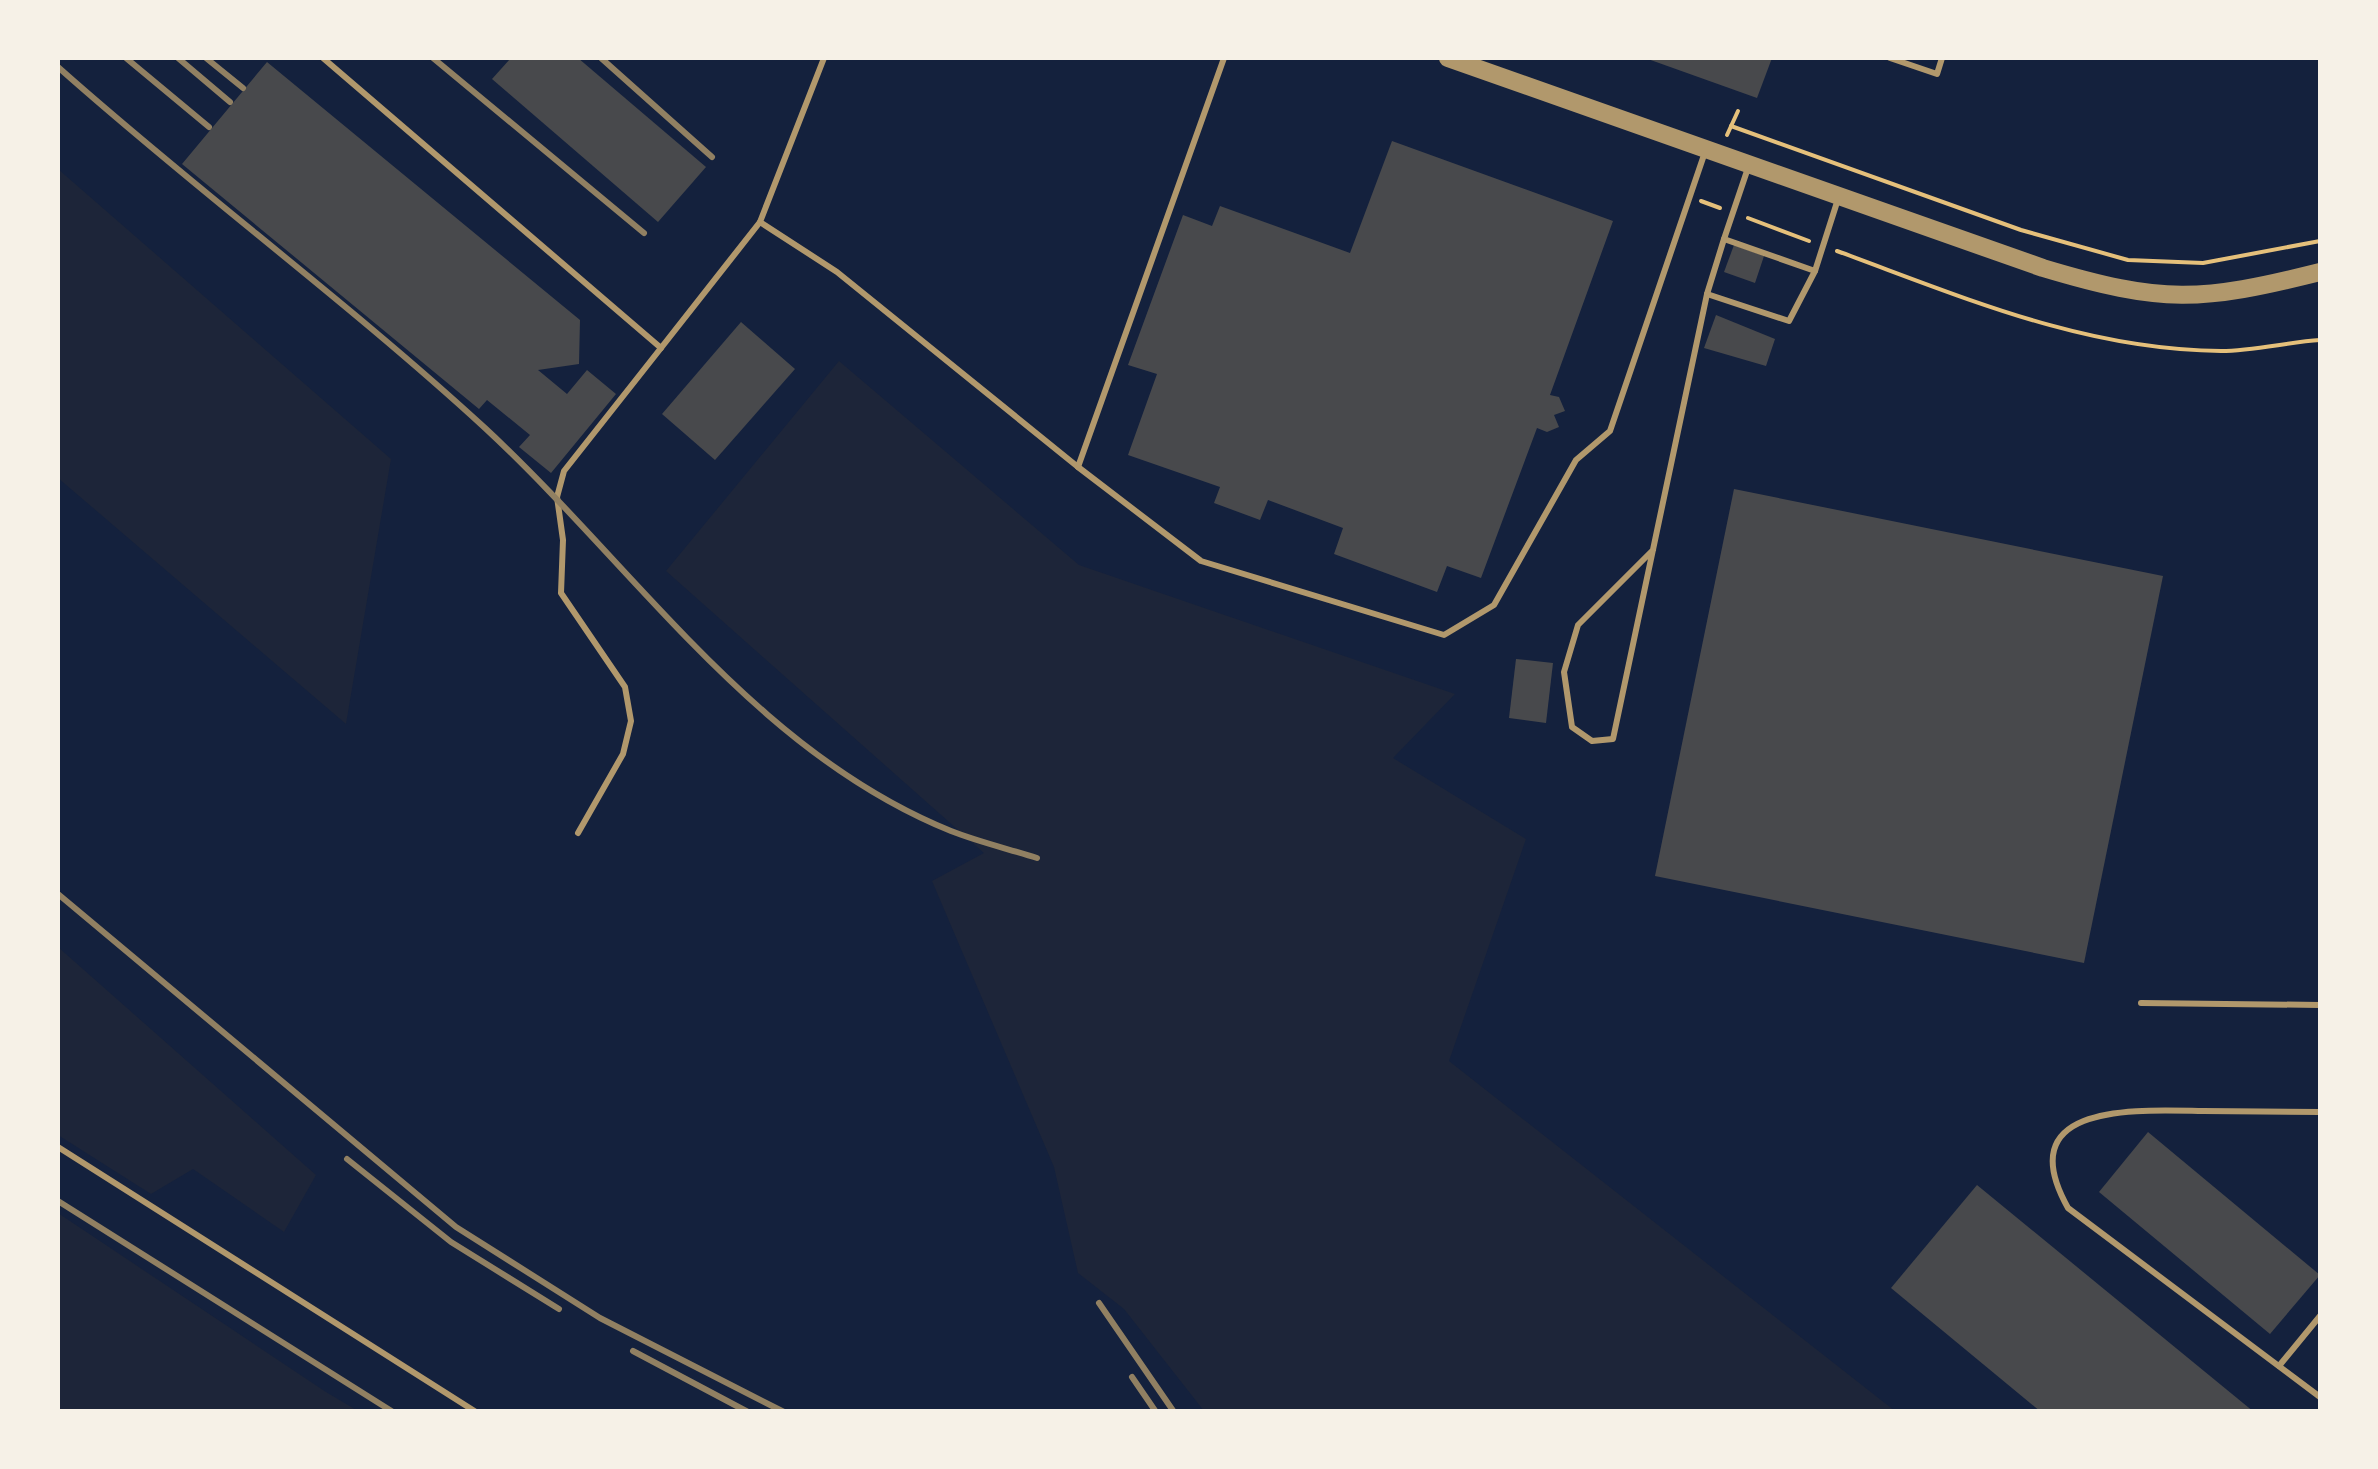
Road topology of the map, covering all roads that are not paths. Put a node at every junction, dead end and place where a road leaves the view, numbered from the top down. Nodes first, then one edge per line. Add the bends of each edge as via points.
1 (324, 58) edge
2 (824, 58) edge
3 (1224, 58) edge
4 (1448, 58) edge
5 (1890, 58) edge
6 (1942, 58) edge
7 (1713, 151) junction
8 (1750, 164) junction
9 (1840, 196) junction
10 (760, 222) junction
11 (1724, 239) junction
12 (1814, 271) junction
13 (2320, 272) edge
14 (1707, 294) junction
15 (661, 348) junction
16 (1078, 467) junction
17 (1653, 550) junction
18 (578, 833) dead end
19 (2141, 1003) dead end
20 (2320, 1005) edge
21 (2320, 1112) edge
22 (58, 1147) edge
23 (2320, 1316) edge
24 (2279, 1366) junction
25 (2320, 1397) edge
26 (476, 1412) edge

1 - 15 lane
2 - 10 lane
3 - 16 lane
4 - 7 street
5 - 6 lane via 1937,74
7 - 8 street
7 - 16 lane via 1610,431 1576,460 1494,605 1444,635 1202,561
8 - 9 street
8 - 11 lane
9 - 12 lane
9 - 13 street via 2122,292 2225,296
10 - 15 lane
10 - 16 lane via 837,272
11 - 12 lane
11 - 14 lane
12 - 14 lane via 1788,321
14 - 17 lane
15 - 18 lane via 564,471 557,497 562,592 625,687 631,721 623,754
17 - 17 lane via 1614,738 1592,741 1572,726 1564,672 1578,625
19 - 20 lane
21 - 24 lane via 2115,1109 2069,1127 2055,1149 2053,1181 2068,1208
22 - 26 lane
23 - 24 lane
24 - 25 lane

